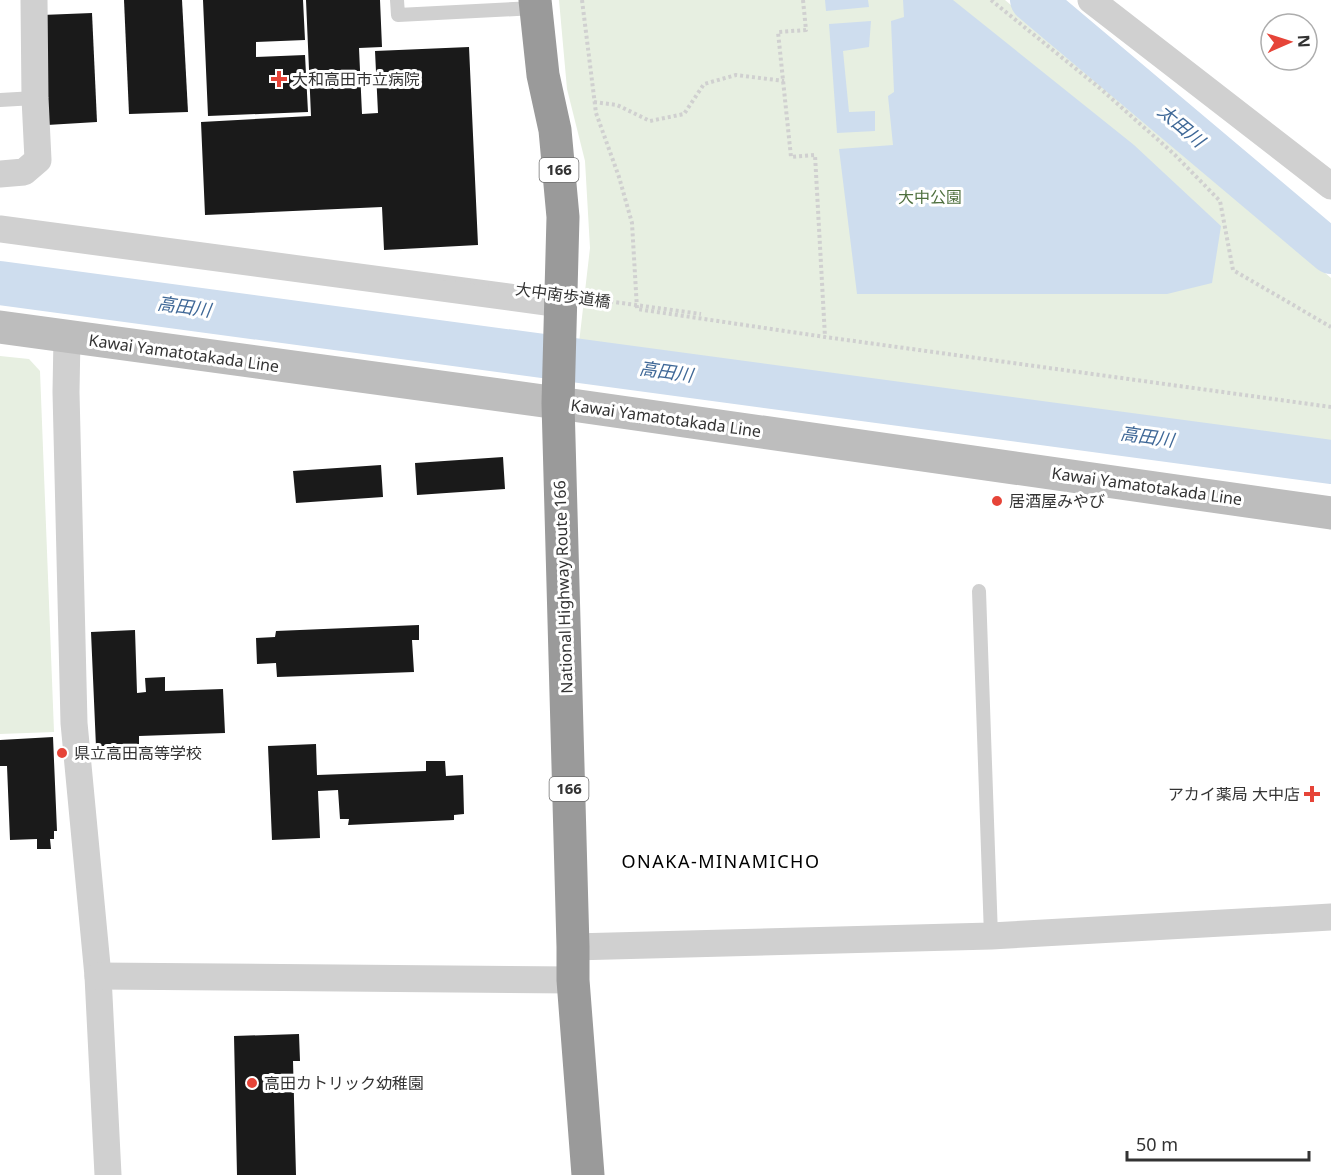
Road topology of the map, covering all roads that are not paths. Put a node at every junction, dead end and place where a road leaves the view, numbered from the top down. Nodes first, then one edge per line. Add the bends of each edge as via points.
1 (34, 0) edge
2 (397, 0) edge
3 (1091, 0) edge
4 (535, 4) edge
5 (35, 98) junction
6 (0, 100) edge
7 (0, 174) edge
8 (1331, 186) edge
9 (0, 229) edge
10 (561, 304) junction
11 (0, 327) edge
12 (67, 337) junction
13 (558, 394) junction
14 (1331, 513) edge
15 (979, 591) dead end
16 (1331, 917) edge
17 (992, 936) junction
18 (573, 947) junction
19 (98, 976) junction
20 (573, 980) junction
21 (108, 1175) edge
22 (588, 1175) edge

1 - 5 street
2 - 4 lane via 398,15
3 - 8 street
4 - 10 highway, National Highway Route 166 / 166 via 543,75 555,130 563,216
5 - 6 lane
5 - 7 street via 38,160 24,172
9 - 10 street
10 - 13 highway, National Highway Route 166 / 166
11 - 12 main road, Kawai Yamatotakada Line
12 - 13 main road, Kawai Yamatotakada Line
12 - 19 street via 74,723
13 - 14 main road, Kawai Yamatotakada Line
13 - 18 highway, National Highway Route 166 / 166
15 - 17 lane
16 - 17 street
17 - 18 street
18 - 20 highway, National Highway Route 166 / 166
19 - 20 street
19 - 21 street
20 - 22 highway, National Highway Route 166 / 166

